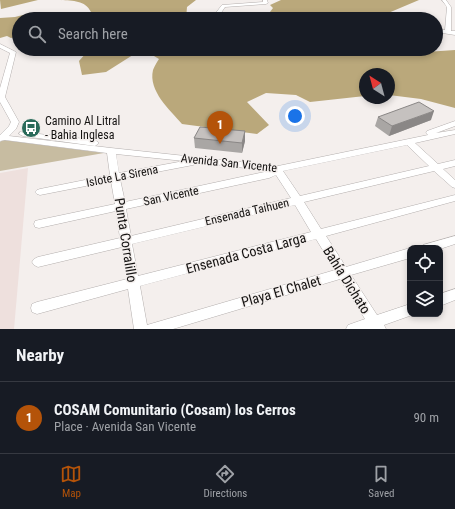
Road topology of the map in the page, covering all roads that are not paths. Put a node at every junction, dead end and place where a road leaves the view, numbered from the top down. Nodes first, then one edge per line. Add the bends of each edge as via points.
1 (226, 0) edge
2 (444, 0) edge
3 (265, 1) edge
4 (224, 6) junction
5 (449, 7) junction
6 (455, 8) edge
7 (219, 12) edge
8 (443, 31) edge
9 (448, 32) junction
10 (455, 33) edge
11 (0, 46) edge
12 (12, 52) edge
13 (12, 52) edge
14 (0, 53) edge
15 (12, 56) edge
16 (455, 123) edge
17 (455, 132) edge
18 (2, 136) edge
19 (409, 142) junction
20 (96, 143) dead end
21 (111, 152) junction
22 (205, 160) junction
23 (455, 163) edge
24 (436, 167) junction
25 (278, 169) junction
26 (116, 178) junction
27 (455, 185) edge
28 (40, 192) dead end
29 (455, 198) edge
30 (297, 200) junction
31 (121, 207) junction
32 (39, 224) dead end
33 (318, 234) junction
34 (455, 240) edge
35 (126, 241) junction
36 (438, 245) edge
37 (407, 254) edge
38 (38, 262) dead end
39 (343, 273) junction
40 (133, 283) junction
41 (455, 294) edge
42 (443, 299) edge
43 (37, 308) dead end
44 (407, 311) edge
45 (376, 325) edge
46 (141, 329) edge
47 (152, 329) edge
48 (353, 329) edge

1 - 4 street
2 - 5 street
3 - 4 street
4 - 7 street
5 - 6 street
5 - 9 street
8 - 9 street
9 - 10 street
11 - 12 street
13 - 14 street
15 - 18 street via 1,97 15,122
16 - 19 street
17 - 19 street, Avenida San Vicente
18 - 20 street
18 - 21 street, Avenida San Vicente
19 - 24 street
19 - 25 street, Avenida San Vicente
21 - 22 street, Avenida San Vicente
21 - 26 street, Punta Corralillo
22 - 25 street, Avenida San Vicente
22 - 26 street, Islote La Sirena
23 - 24 street, Ensenada Taihuen
24 - 27 street
24 - 30 street, Ensenada Taihuen
25 - 30 street, Bahía Dichato
25 - 31 street, San Vicente via 269,175
26 - 28 street, Islote La Sirena
26 - 31 street, Punta Corralillo
29 - 33 street, Ensenada Costa Larga
30 - 33 street, Bahía Dichato
30 - 35 street, Ensenada Taihuen
31 - 32 street, San Vicente
31 - 35 street, Punta Corralillo
33 - 39 street, Bahía Dichato
33 - 40 street, Ensenada Costa Larga
34 - 36 street
35 - 38 street, Ensenada Taihuen
35 - 40 street, Punta Corralillo
37 - 39 street, Playa El Chalet
39 - 45 street, Bahía Dichato
39 - 47 street, Playa El Chalet
40 - 43 street, Ensenada Costa Larga
40 - 46 street, Punta Corralillo
41 - 42 street
44 - 45 street
45 - 48 street

